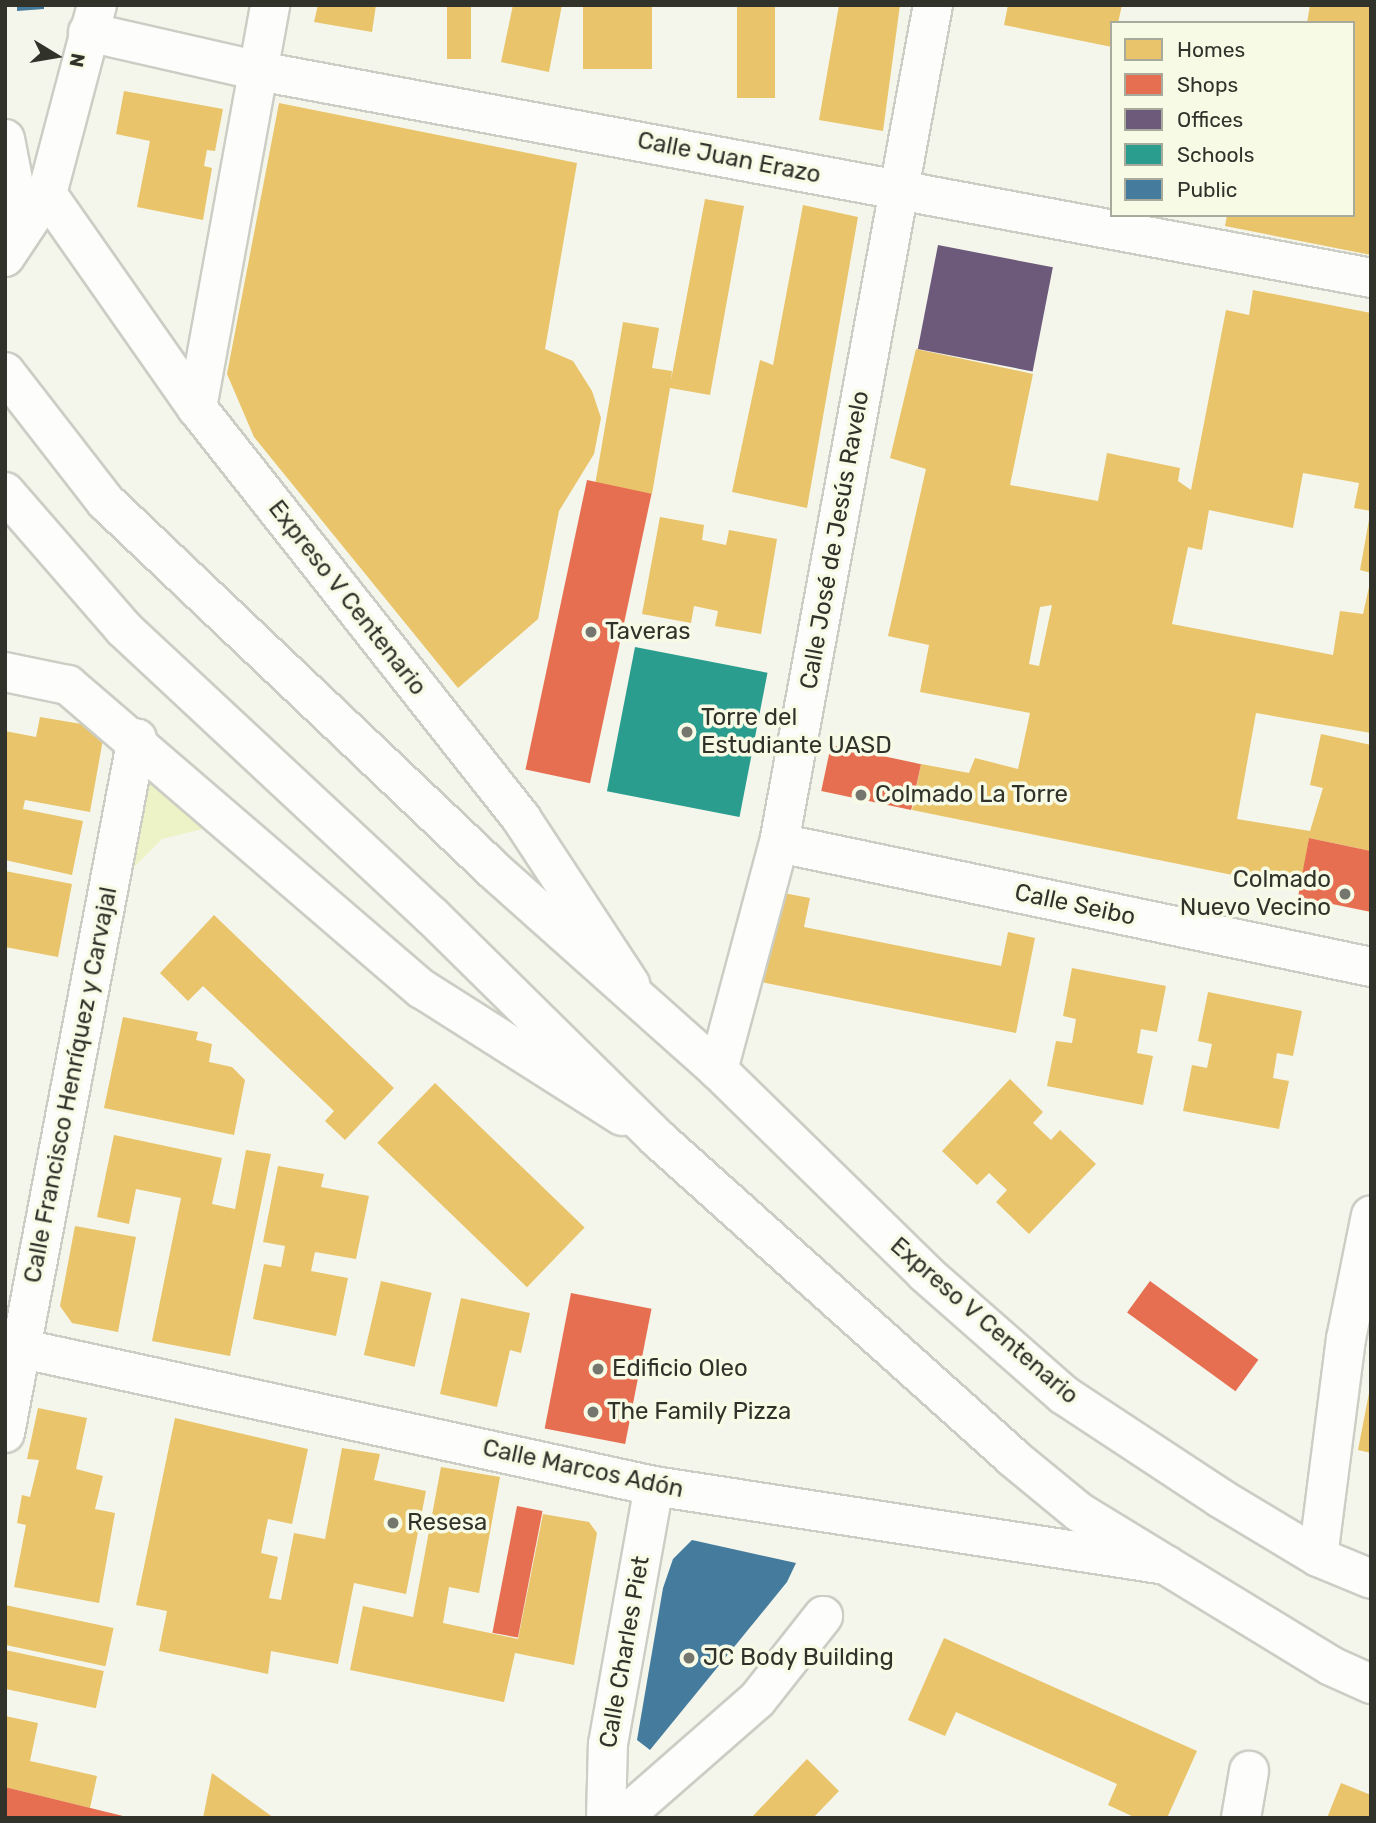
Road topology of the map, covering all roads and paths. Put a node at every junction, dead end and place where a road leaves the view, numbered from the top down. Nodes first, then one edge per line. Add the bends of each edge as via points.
1 (270, 5) edge
2 (933, 5) edge
3 (92, 19) edge
4 (259, 71) junction
5 (5, 139) edge
6 (899, 190) junction
7 (47, 194) junction
8 (5, 255) edge
9 (1371, 278) edge
10 (5, 372) edge
11 (197, 408) junction
12 (5, 492) edge
13 (5, 672) edge
14 (137, 738) junction
15 (779, 843) junction
16 (1371, 967) edge
17 (643, 1003) junction
18 (718, 1070) junction
19 (657, 1138) junction
20 (1371, 1215) edge
21 (13, 1346) edge
22 (5, 1433) edge
23 (654, 1486) junction
24 (1318, 1557) junction
25 (1166, 1565) junction
26 (1371, 1579) edge
27 (823, 1616) dead end
28 (1371, 1684) edge
29 (1249, 1771) dead end
30 (606, 1818) edge
31 (622, 1818) edge
32 (1241, 1818) edge

1 - 4 main road
2 - 6 main road, Calle José de Jesús Ravelo
3 - 4 main road, Calle Juan Erazo
3 - 7 main road
4 - 6 main road, Calle Juan Erazo
4 - 11 main road
5 - 8 main road via 15,190
6 - 9 main road, Calle Juan Erazo
6 - 15 main road, Calle José de Jesús Ravelo
7 - 8 main road
7 - 11 main road, Expreso V Centenario
10 - 17 main road, Expreso V Centenario via 106,502 497,873
11 - 17 main road, Expreso V Centenario via 521,818
12 - 19 main road via 124,629 432,916
13 - 14 main road via 68,685
14 - 19 main road via 422,989
14 - 21 main road, Calle Francisco Henríquez y Carvajal
15 - 16 main road, Calle Seibo
15 - 18 main road, Calle José de Jesús Ravelo
17 - 18 main road, Expreso V Centenario
18 - 24 main road, Expreso V Centenario via 925,1273 1064,1395
19 - 25 main road via 1012,1457 1079,1512
20 - 24 main road via 1346,1339
21 - 22 main road, Calle Francisco Henríquez y Carvajal
21 - 23 main road, Calle Marcos Adón
23 - 25 main road, Calle Marcos Adón
23 - 30 main road, Calle Charles Piet via 608,1744
24 - 26 main road, Expreso V Centenario
25 - 28 main road via 1331,1666
27 - 31 main road via 757,1700
29 - 32 main road

